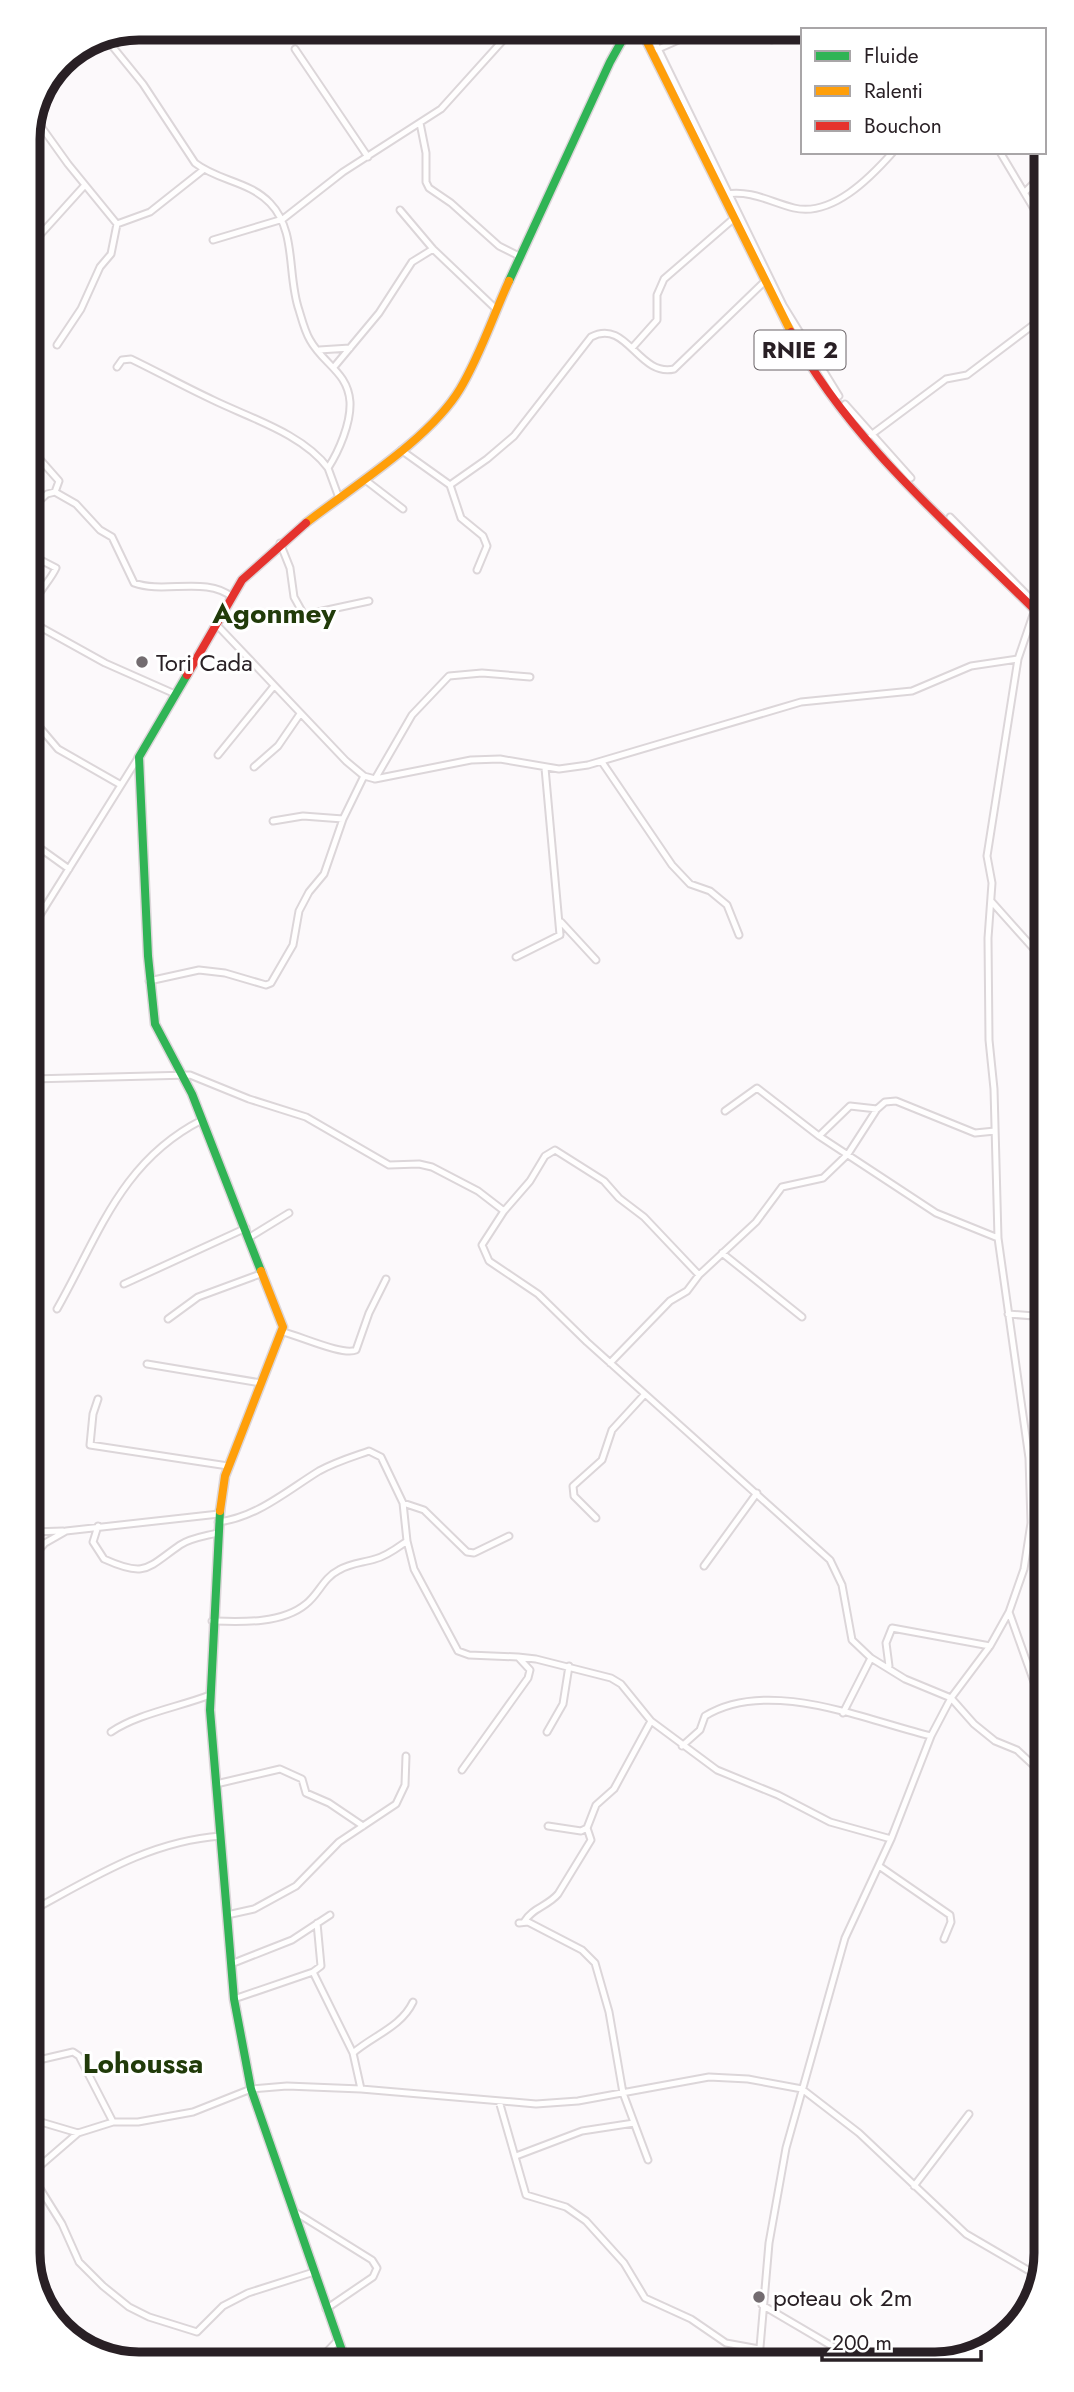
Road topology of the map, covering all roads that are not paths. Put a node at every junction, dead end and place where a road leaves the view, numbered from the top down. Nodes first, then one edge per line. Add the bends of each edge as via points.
1 (622, 40) edge
2 (648, 40) edge
3 (652, 40) edge
4 (679, 40) edge
5 (499, 42) edge
6 (111, 45) edge
7 (295, 49) dead end
8 (655, 51) junction
9 (420, 123) junction
10 (41, 127) edge
11 (891, 154) edge
12 (1001, 154) edge
13 (368, 157) junction
14 (203, 170) junction
15 (1034, 183) edge
16 (85, 185) junction
17 (1025, 192) junction
18 (724, 194) junction
19 (1034, 208) edge
20 (400, 210) dead end
21 (283, 219) junction
22 (733, 220) junction
23 (117, 224) junction
24 (40, 235) edge
25 (213, 240) dead end
26 (433, 249) junction
27 (522, 257) junction
28 (764, 282) junction
29 (497, 310) junction
30 (1034, 323) edge
31 (57, 345) dead end
32 (350, 348) junction
33 (632, 348) junction
34 (319, 351) junction
35 (117, 367) dead end
36 (334, 367) junction
37 (868, 437) junction
38 (401, 450) junction
39 (40, 458) edge
40 (328, 468) junction
41 (363, 479) junction
42 (450, 485) junction
43 (55, 492) junction
44 (339, 498) junction
45 (40, 500) edge
46 (403, 509) dead end
47 (280, 543) junction
48 (40, 560) edge
49 (477, 570) dead end
50 (40, 593) edge
51 (232, 597) junction
52 (369, 601) dead end
53 (1034, 603) edge
54 (1034, 623) edge
55 (216, 624) junction
56 (40, 627) edge
57 (1018, 659) junction
58 (530, 677) dead end
59 (274, 686) junction
60 (175, 694) junction
61 (300, 714) junction
62 (40, 728) edge
63 (218, 755) dead end
64 (139, 757) junction
65 (602, 762) junction
66 (254, 767) dead end
67 (545, 768) junction
68 (364, 776) junction
69 (375, 779) junction
70 (121, 785) junction
71 (343, 819) junction
72 (273, 821) dead end
73 (40, 848) edge
74 (69, 869) junction
75 (991, 901) junction
76 (40, 904) edge
77 (45, 907) junction
78 (40, 915) edge
79 (561, 922) junction
80 (739, 935) dead end
81 (1034, 948) edge
82 (516, 957) dead end
83 (596, 960) dead end
84 (149, 981) junction
85 (182, 1073) junction
86 (40, 1079) edge
87 (877, 1109) junction
88 (724, 1111) dead end
89 (202, 1120) junction
90 (995, 1131) junction
91 (819, 1136) junction
92 (848, 1154) junction
93 (504, 1211) junction
94 (289, 1213) dead end
95 (248, 1233) junction
96 (998, 1238) junction
97 (722, 1253) junction
98 (263, 1273) junction
99 (698, 1275) junction
100 (386, 1279) dead end
101 (124, 1284) dead end
102 (57, 1310) dead end
103 (1008, 1314) junction
104 (1034, 1316) edge
105 (802, 1317) dead end
106 (168, 1319) dead end
107 (283, 1332) junction
108 (610, 1363) junction
109 (146, 1364) dead end
110 (261, 1383) junction
111 (645, 1394) junction
112 (98, 1399) dead end
113 (228, 1466) junction
114 (757, 1493) junction
115 (403, 1503) junction
116 (218, 1518) junction
117 (596, 1518) dead end
118 (1031, 1523) junction
119 (1034, 1524) edge
120 (98, 1525) junction
121 (66, 1531) junction
122 (40, 1532) edge
123 (218, 1533) junction
124 (509, 1536) dead end
125 (407, 1541) junction
126 (40, 1549) edge
127 (704, 1566) dead end
128 (1009, 1612) junction
129 (212, 1621) junction
130 (990, 1646) junction
131 (518, 1657) junction
132 (871, 1658) junction
133 (536, 1659) junction
134 (569, 1667) junction
135 (889, 1667) junction
136 (530, 1670) junction
137 (1034, 1682) edge
138 (210, 1695) junction
139 (950, 1698) junction
140 (844, 1713) junction
141 (651, 1721) junction
142 (111, 1732) dead end
143 (547, 1732) dead end
144 (931, 1736) junction
145 (682, 1746) junction
146 (406, 1756) dead end
147 (1034, 1766) edge
148 (462, 1770) dead end
149 (216, 1784) junction
150 (363, 1826) junction
151 (548, 1826) dead end
152 (587, 1828) junction
153 (221, 1836) junction
154 (891, 1839) junction
155 (879, 1866) junction
156 (40, 1905) edge
157 (330, 1915) dead end
158 (227, 1916) junction
159 (317, 1923) junction
160 (944, 1939) dead end
161 (231, 1964) junction
162 (313, 1972) junction
163 (234, 1999) junction
164 (413, 2002) dead end
165 (353, 2053) junction
166 (43, 2059) dead end
167 (361, 2088) junction
168 (250, 2089) junction
169 (802, 2089) junction
170 (623, 2093) junction
171 (499, 2101) junction
172 (970, 2114) dead end
173 (40, 2122) edge
174 (113, 2122) junction
175 (634, 2123) junction
176 (78, 2133) junction
177 (516, 2156) junction
178 (648, 2160) dead end
179 (40, 2166) edge
180 (914, 2186) junction
181 (40, 2189) edge
182 (295, 2212) junction
183 (1031, 2271) edge
184 (314, 2272) junction
185 (762, 2305) junction
186 (326, 2309) junction
187 (338, 2340) junction
188 (759, 2349) joint
189 (327, 2352) edge
190 (342, 2352) edge
191 (842, 2352) edge

1 - 27 main road
2 - 8 main road, RNIE 2 / RNIE 2
3 - 8 street
4 - 8 street
5 - 9 street via 457,94
6 - 14 street
7 - 13 street
8 - 18 main road, RNIE 2 / RNIE 2
9 - 13 street
9 - 27 street via 429,188 499,246
10 - 16 street
11 - 18 street via 846,194 812,210 750,193
12 - 17 street
13 - 21 street
14 - 21 street via 252,189
14 - 23 street via 150,212
15 - 17 street
16 - 23 street
16 - 24 street
17 - 19 street
18 - 22 main road, RNIE 2 / RNIE 2
18 - 37 street via 808,350
20 - 26 street
21 - 25 street
21 - 34 street via 298,309 310,341
22 - 28 main road, RNIE 2 / RNIE 2
22 - 33 street via 664,279 657,295 657,320
23 - 31 street via 111,254
26 - 29 street
26 - 32 street via 412,262
27 - 29 main road
28 - 33 street via 674,369 663,372 649,366
28 - 37 main road, RNIE 2 / RNIE 2 via 808,365
29 - 38 main road via 460,389
30 - 37 street via 967,375 946,379
32 - 34 street
32 - 36 street
33 - 42 street via 615,334 600,332 591,337 514,436
34 - 36 street
35 - 40 street via 122,360 131,359 289,437
36 - 40 street via 346,381 350,404
37 - 53 main road, RNIE 2 / RNIE 2
38 - 41 main road
38 - 42 street
39 - 43 street via 59,481
40 - 44 street
41 - 44 main road
41 - 46 street
42 - 49 street via 461,518 483,536 487,546
43 - 45 street
43 - 51 street via 112,537 134,583 152,589 220,589
44 - 47 main road
47 - 51 main road via 242,580
47 - 52 street via 304,615
48 - 50 street via 56,568
51 - 55 main road
54 - 57 street
55 - 59 street
55 - 60 main road
56 - 60 street
57 - 65 street via 971,666 912,691 801,702
57 - 75 street via 987,856
58 - 69 street via 449,676 412,715
59 - 61 street
59 - 63 street
60 - 64 main road
61 - 66 street via 278,746
61 - 68 street
62 - 70 street via 58,749
64 - 70 street
64 - 84 main road
65 - 67 street
65 - 80 street via 662,853 690,884 710,891 727,905
67 - 69 street via 500,759 471,760
67 - 79 street
68 - 69 street
68 - 71 street
70 - 74 street
71 - 72 street via 303,816
71 - 84 street via 324,874 299,912 292,945 271,983 199,970
73 - 74 street
74 - 77 street
75 - 81 street
75 - 90 street via 989,1040
76 - 77 street
77 - 78 street
79 - 82 street via 557,939
79 - 83 street
84 - 85 main road via 155,1024
85 - 86 street
85 - 89 main road
85 - 93 street via 306,1116 389,1165 432,1167 478,1191
87 - 90 street via 896,1101 975,1133
87 - 91 street via 850,1106
87 - 92 street
88 - 91 street via 757,1088
89 - 95 main road
89 - 102 street via 174,1134 131,1176
90 - 96 street
91 - 92 street
92 - 96 street via 936,1213
92 - 97 street via 823,1178 782,1187 756,1222
93 - 99 street via 526,1188 545,1156 555,1150 604,1181
93 - 108 street via 482,1245 483,1253 538,1294
94 - 95 street
95 - 98 main road
95 - 101 street
96 - 103 street
97 - 99 street
97 - 105 street
98 - 106 street via 198,1297
98 - 107 main road
99 - 108 street via 696,1282 670,1301
100 - 107 street via 356,1350 341,1352
103 - 104 street
103 - 118 street via 1029,1458
107 - 110 main road
108 - 111 street
109 - 110 street
110 - 113 main road
111 - 114 street
111 - 117 street via 612,1430 602,1460 573,1486 574,1496
112 - 113 street via 90,1445
113 - 116 main road
114 - 127 street
114 - 132 street via 783,1522 830,1560 847,1604 852,1640
115 - 116 street via 381,1457 369,1451 337,1462 292,1492 244,1515
115 - 124 street via 424,1510 467,1552
115 - 125 street
116 - 120 street
116 - 123 main road
118 - 119 street
118 - 128 street via 1024,1569
120 - 121 street
120 - 123 street via 93,1542 104,1559 137,1569 154,1566 183,1543
121 - 122 street
121 - 126 street
123 - 129 main road
125 - 129 street via 386,1555 334,1572 306,1604 292,1612 265,1619
125 - 131 street via 419,1581 458,1651 469,1656
128 - 130 street
128 - 137 street
129 - 138 main road
130 - 135 street via 892,1628 885,1647
130 - 139 street
131 - 133 street
131 - 136 street
132 - 135 street
132 - 140 street
133 - 134 street
133 - 136 street
134 - 141 street via 621,1684
134 - 143 street via 563,1704
135 - 139 street
136 - 148 street
138 - 142 street via 142,1716
138 - 149 main road
139 - 144 street
139 - 147 street via 995,1741 1017,1750
140 - 144 street
140 - 145 street via 806,1702 738,1702 705,1716 700,1730
141 - 145 street
141 - 152 street via 614,1789 596,1805
144 - 154 street
145 - 154 street via 717,1770 830,1822
146 - 150 street via 400,1798
149 - 150 street via 284,1770 302,1779 306,1793
149 - 153 main road
150 - 158 street via 339,1842 296,1886 254,1909
151 - 152 street
152 - 170 street via 591,1840 558,1894 522,1922 582,1950 595,1963 609,2011
153 - 156 street via 192,1838 134,1856
153 - 158 main road
154 - 155 street
155 - 160 street via 950,1915
155 - 169 street via 845,1938
157 - 159 street
158 - 161 main road
159 - 161 street via 292,1940
159 - 162 street via 321,1966
161 - 163 main road
162 - 163 street
162 - 165 street
163 - 168 main road
164 - 165 street via 399,2022
165 - 167 street
166 - 174 street via 63,2052 79,2056
167 - 168 street
167 - 171 street
168 - 174 street via 193,2112
168 - 182 main road
169 - 170 street via 709,2077
169 - 180 street via 859,2133
169 - 185 street via 777,2194
170 - 171 street via 564,2102
170 - 175 street
171 - 177 street
172 - 180 street
173 - 176 street
174 - 176 street
175 - 177 street via 582,2131
175 - 178 street
176 - 179 street
177 - 188 street via 526,2195 566,2207 586,2221 624,2263 645,2298 691,2319 726,2343
180 - 183 street via 981,2245
181 - 184 street via 79,2262 129,2307 177,2328 197,2332 223,2306 248,2293
182 - 184 main road
182 - 186 street via 372,2260 377,2268 373,2277
184 - 186 main road
185 - 188 street
185 - 191 street
186 - 187 main road
187 - 189 street
187 - 190 main road

